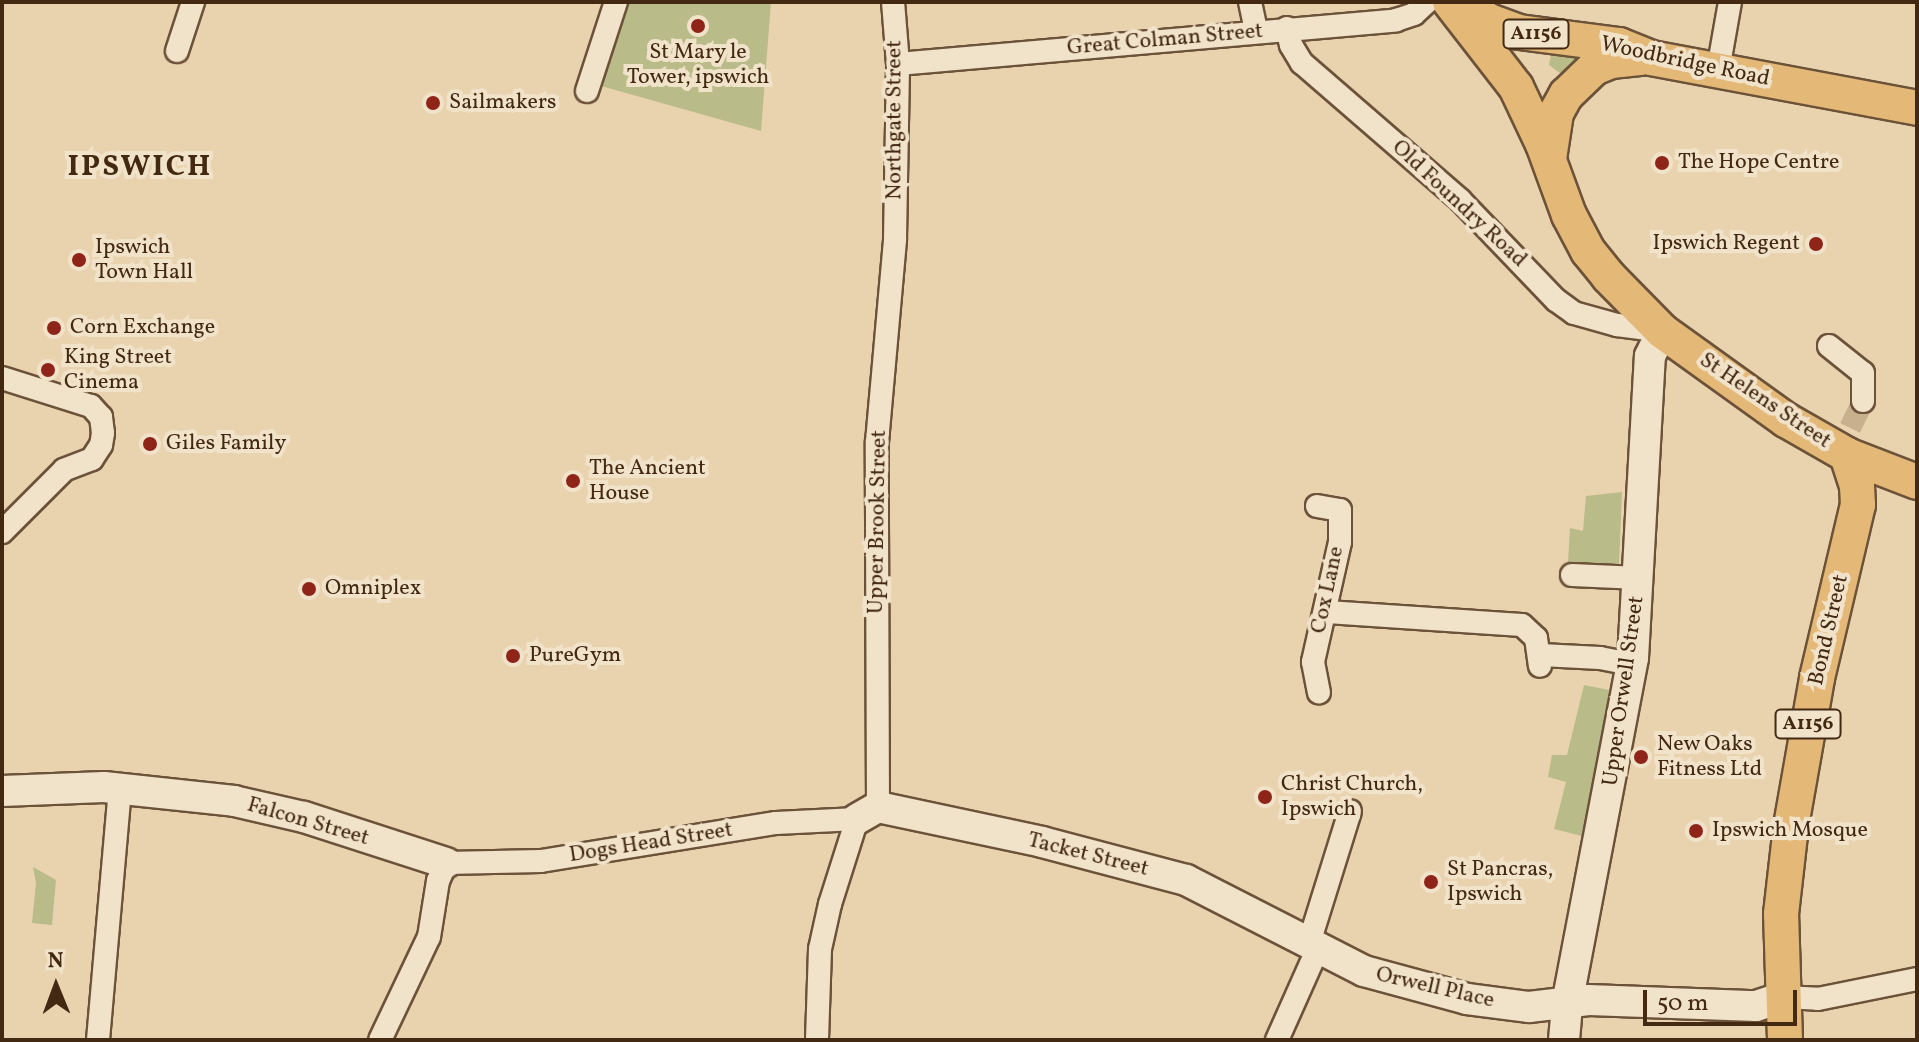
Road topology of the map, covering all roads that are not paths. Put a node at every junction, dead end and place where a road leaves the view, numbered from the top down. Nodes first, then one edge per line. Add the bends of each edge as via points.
1 (193, 2) edge
2 (616, 2) edge
3 (893, 2) edge
4 (1250, 2) edge
5 (1427, 2) edge
6 (1450, 2) edge
7 (1460, 2) edge
8 (1730, 2) edge
9 (1287, 28) junction
10 (1256, 31) junction
11 (177, 51) dead end
12 (1651, 58) junction
13 (898, 64) junction
14 (1718, 70) junction
15 (587, 91) dead end
16 (1917, 108) edge
17 (1549, 159) junction
18 (895, 239) joint
19 (1662, 331) junction
20 (1829, 346) dead end
21 (2, 378) edge
22 (1863, 401) tunnel mouth
23 (1845, 445) junction
24 (1917, 482) edge
25 (1317, 506) dead end
26 (2, 532) edge
27 (1572, 575) dead end
28 (1639, 578) junction
29 (1327, 612) junction
30 (1632, 664) junction
31 (1319, 692) dead end
32 (120, 789) junction
33 (2, 791) edge
34 (1350, 811) dead end
35 (867, 813) junction
36 (446, 863) junction
37 (1313, 945) junction
38 (1917, 979) edge
39 (1784, 997) junction
40 (1567, 1004) junction
41 (98, 1040) edge
42 (380, 1040) edge
43 (817, 1040) edge
44 (1277, 1040) edge
45 (1564, 1040) edge
46 (1785, 1040) edge

1 - 11 street
2 - 15 street
3 - 13 street, Northgate Street
4 - 10 street
5 - 9 street, Great Colman Street via 1396,20
6 - 17 main road, A1156 via 1516,87
7 - 12 main road, Woodbridge Road / A1156 via 1519,32 1619,45
8 - 14 street
9 - 10 street, Great Colman Street
9 - 19 street, Old Foundry Road via 1302,63 1460,200 1556,300 1574,313
10 - 13 street, Great Colman Street
12 - 14 main road, Woodbridge Road / A1156
12 - 17 main road, A1156 via 1611,61 1583,77 1556,113
13 - 18 street, Northgate Street
14 - 16 main road, Woodbridge Road / A1156
17 - 19 main road, A1156 via 1588,251
18 - 35 street, Upper Brook Street via 877,442
19 - 23 main road, St Helens Street / A1156 via 1786,420
19 - 28 street, Upper Orwell Street via 1650,356
20 - 22 street via 1863,373
21 - 26 street via 91,406 102,424 97,454 64,470
23 - 24 main road, St Helens Street / A1156
23 - 39 main road, Bond Street / A1156 via 1858,505 1817,678 1791,826 1781,914
25 - 29 street, Cox Lane via 1340,510 1340,542
27 - 28 street
28 - 30 street, Upper Orwell Street
29 - 30 street via 1522,625 1536,638 1540,661 1600,658
29 - 31 street, Cox Lane via 1313,662
30 - 40 street, Upper Orwell Street
32 - 33 street, Falcon Street via 50,786
32 - 36 street, Falcon Street via 280,810
32 - 41 street
34 - 37 street
35 - 36 street, Dogs Head Street via 541,861
35 - 37 street, Tacket Street via 1042,842 1186,880
35 - 43 street, Upper Brook Street via 823,935
36 - 42 street via 429,937
37 - 40 street, Orwell Place via 1364,971 1434,992 1509,1005
37 - 44 street
38 - 39 street via 1818,999
39 - 40 street, Orwell Place via 1756,1006 1589,1000
39 - 46 main road, A1156
40 - 45 street, Upper Orwell Street

